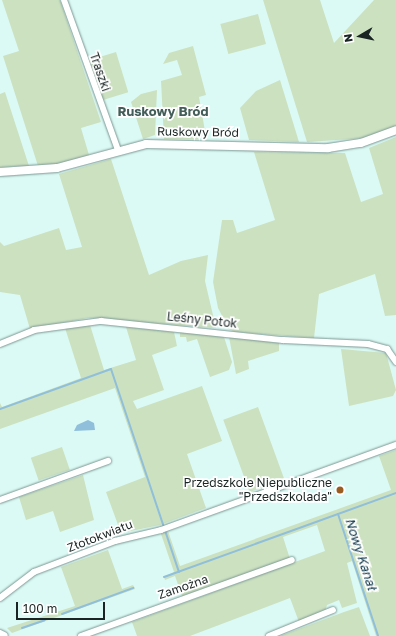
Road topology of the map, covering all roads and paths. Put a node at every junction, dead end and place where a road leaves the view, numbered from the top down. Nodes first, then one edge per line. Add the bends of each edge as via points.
1 (64, 0) edge
2 (396, 130) edge
3 (118, 150) junction
4 (0, 172) edge
5 (0, 344) edge
6 (396, 362) edge
7 (396, 445) edge
8 (108, 461) dead end
9 (0, 500) edge
10 (292, 560) dead end
11 (0, 598) edge
12 (333, 610) dead end
13 (0, 634) edge
14 (4, 636) edge
15 (81, 636) edge
16 (269, 636) edge

1 - 3 street, Traszki
2 - 3 street, Ruskowy Bród via 361,143 328,148 154,143
3 - 4 street, Ruskowy Bród via 57,168
5 - 6 street, Leśny Potok via 34,330 101,321 283,340 368,344 387,349
7 - 11 street, Złotokwiatu via 164,529 138,533 34,572
8 - 9 street
10 - 15 street, Zamożna
12 - 16 street
13 - 14 street

